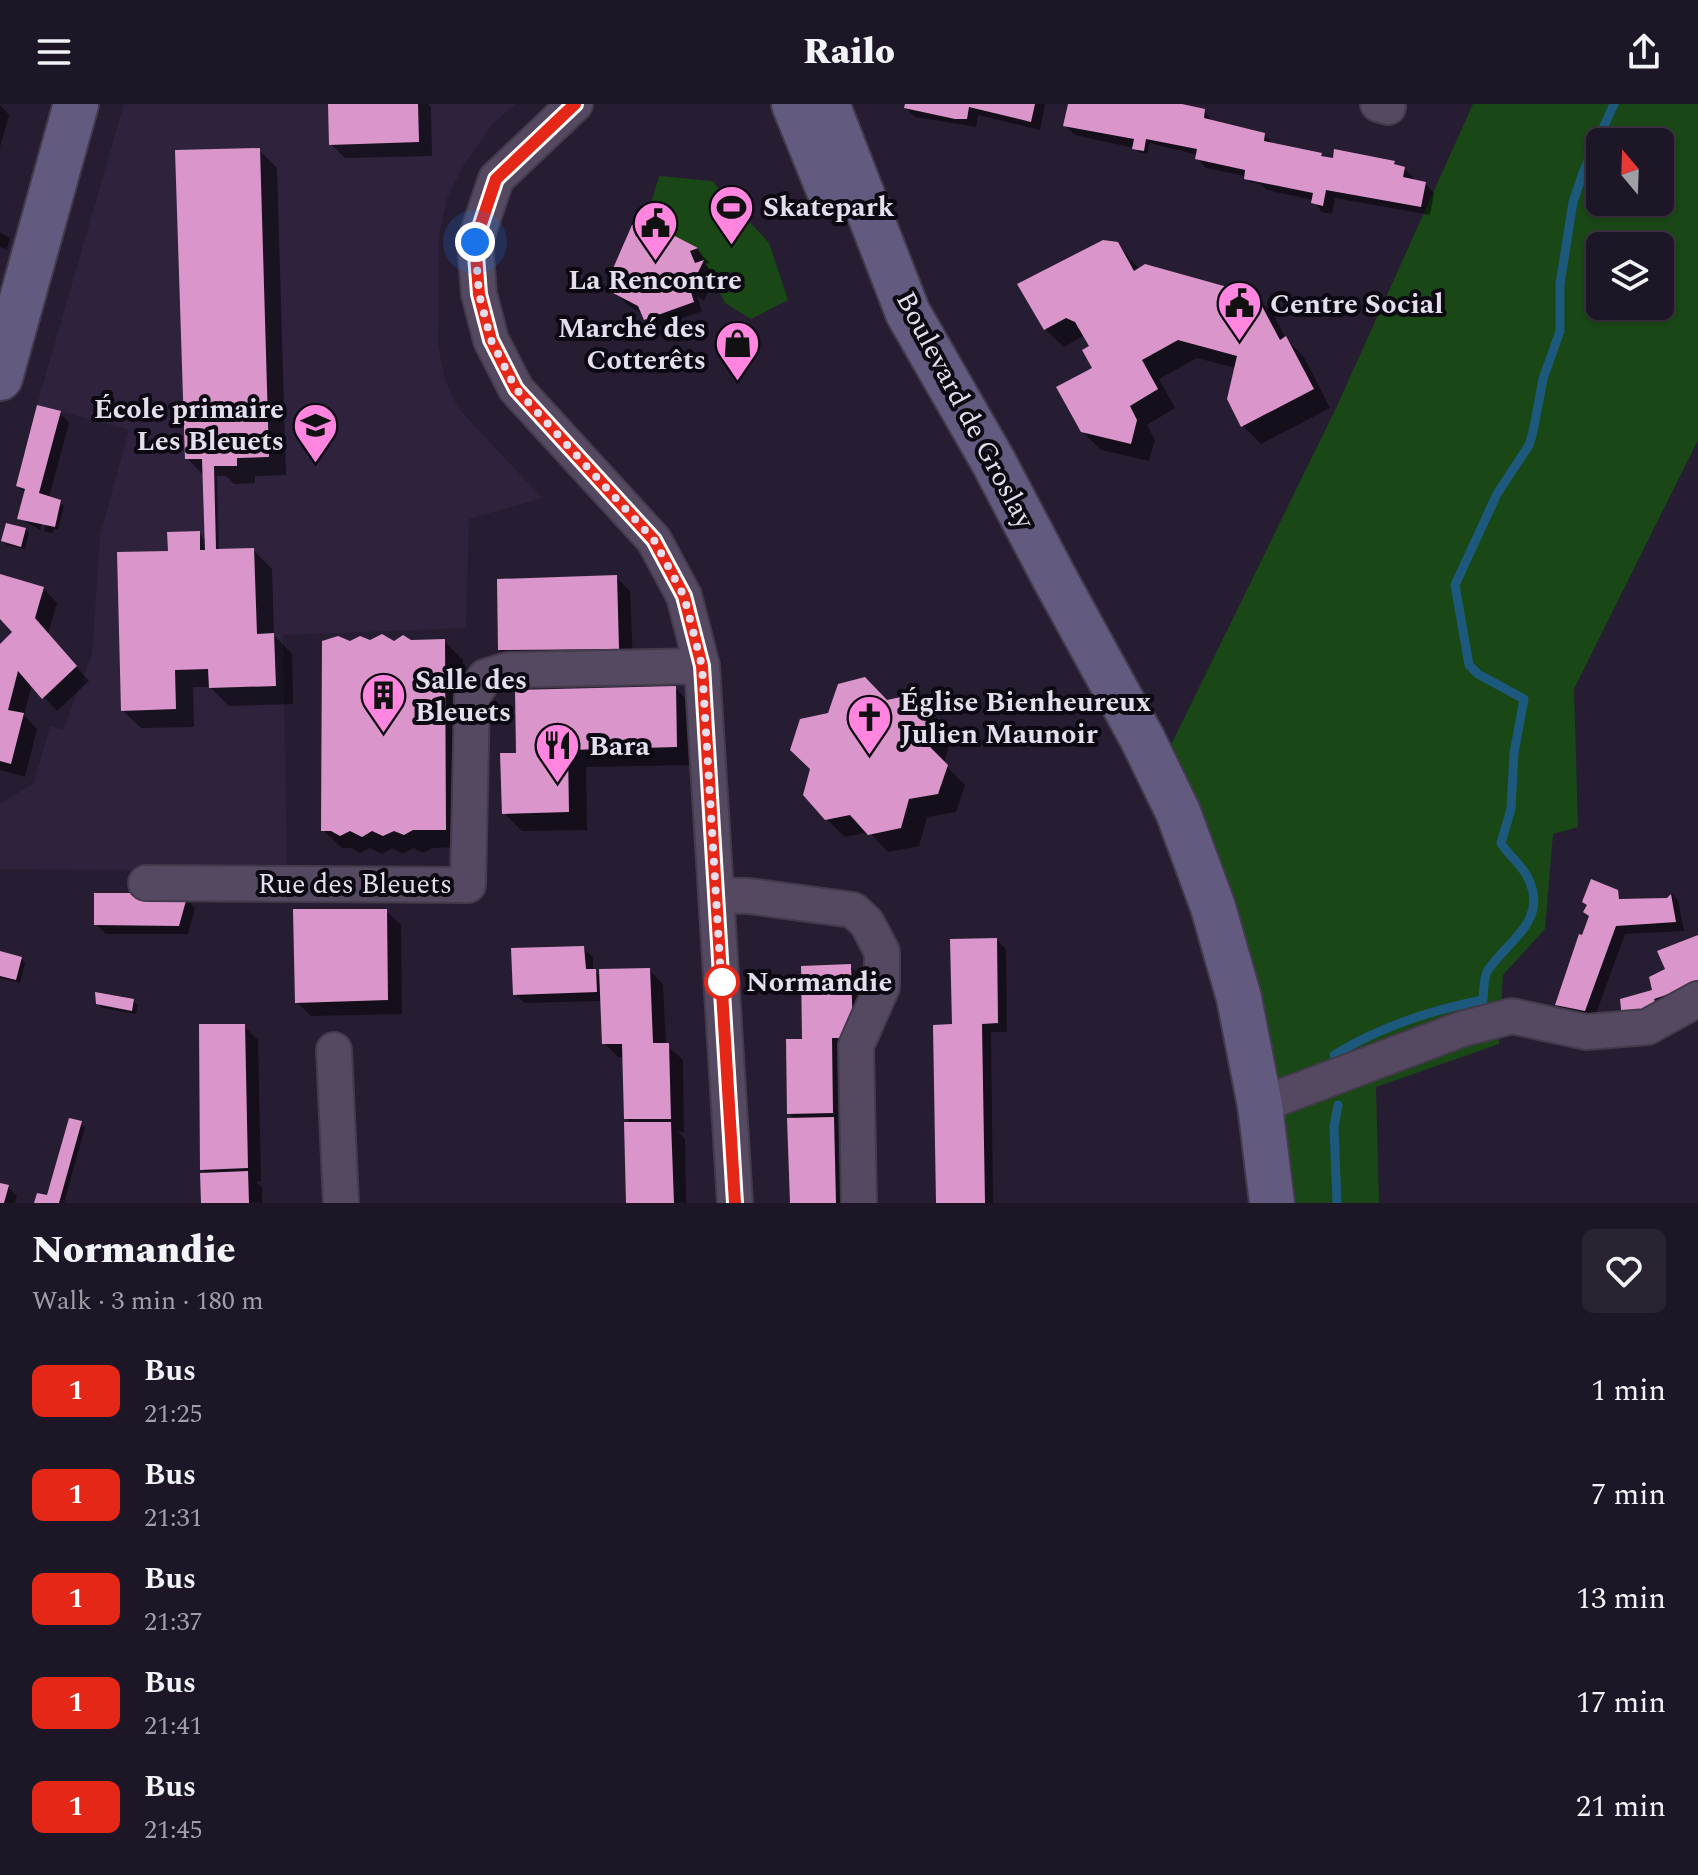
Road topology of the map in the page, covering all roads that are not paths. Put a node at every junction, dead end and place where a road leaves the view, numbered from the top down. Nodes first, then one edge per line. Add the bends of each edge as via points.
1 (76, 104) edge
2 (575, 104) edge
3 (794, 104) edge
4 (827, 104) edge
5 (0, 378) edge
6 (1055, 579) junction
7 (702, 666) junction
8 (146, 883) dead end
9 (717, 895) junction
10 (1698, 999) edge
11 (334, 1050) dead end
12 (1260, 1105) junction
13 (341, 1203) edge
14 (735, 1203) edge
15 (859, 1203) edge
16 (1272, 1203) edge

1 - 5 main road
2 - 7 street via 496,179 475,242 479,294 491,340 516,389 654,540 684,596
3 - 6 main road, Boulevard de Groslay via 888,331 975,475
4 - 6 main road, Boulevard de Groslay via 908,313
6 - 12 main road, Boulevard de Groslay via 1178,812 1235,983
7 - 8 street, Rue des Bleuets via 508,670 485,677 472,697 468,885
7 - 9 street
9 - 14 street
9 - 15 street via 853,910 867,923 882,952 882,987 856,1046
10 - 12 street via 1647,1027 1586,1032 1512,1016 1462,1029
11 - 13 street
12 - 16 main road, Boulevard de Groslay

